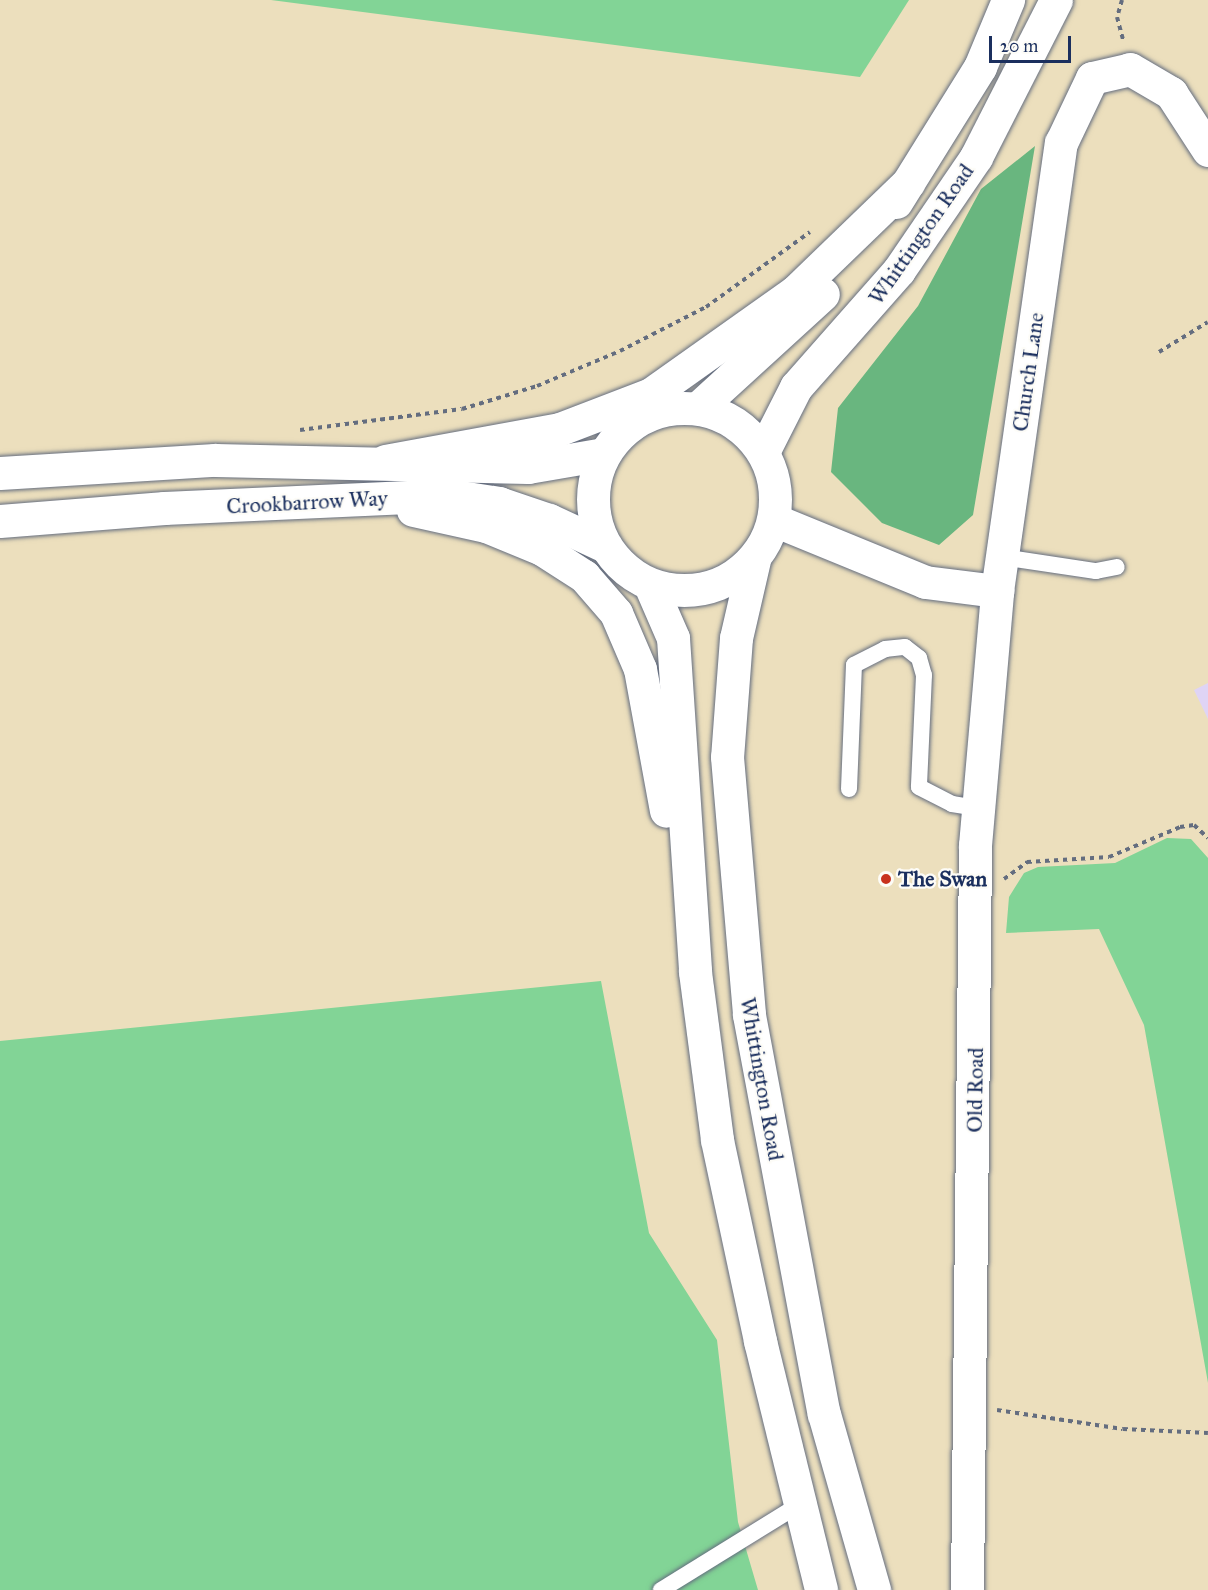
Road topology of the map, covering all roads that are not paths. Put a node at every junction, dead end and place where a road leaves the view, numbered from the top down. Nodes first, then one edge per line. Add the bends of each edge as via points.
1 (1008, 0) edge
2 (1056, 0) edge
3 (1208, 150) edge
4 (908, 183) junction
5 (698, 408) junction
6 (763, 452) junction
7 (604, 454) junction
8 (386, 461) junction
9 (0, 473) edge
10 (343, 501) junction
11 (774, 520) junction
12 (0, 521) edge
13 (605, 546) junction
14 (1002, 557) junction
15 (754, 560) junction
16 (1117, 567) dead end
17 (650, 585) junction
18 (997, 591) junction
19 (849, 789) dead end
20 (978, 808) junction
21 (689, 910) junction
22 (800, 1504) junction
23 (661, 1590) edge
24 (821, 1590) edge
25 (874, 1590) edge
26 (967, 1590) edge

1 - 4 main road, Whittington Road via 980,67
2 - 6 main road, Whittington Road via 976,157 899,270 796,387
3 - 14 main road, Church Lane via 1171,93 1130,69 1092,78 1061,143
4 - 5 main road, Whittington Road via 854,265
4 - 8 main road via 796,291 651,394 560,429
5 - 6 main road via 736,424
5 - 7 main road via 675,408 643,417 615,438
6 - 11 main road via 776,490
7 - 8 main road, Crookbarrow Way via 528,467
7 - 13 main road via 592,487 593,517
8 - 9 main road, Crookbarrow Way via 215,460
10 - 12 main road, Crookbarrow Way via 164,508
10 - 13 main road, Crookbarrow Way via 447,495 489,501 549,520
10 - 21 main road via 486,526 542,549 584,576 616,613 640,669 663,798
11 - 15 main road
11 - 18 main road via 925,582
13 - 17 main road via 630,574
14 - 16 lane via 1096,572
14 - 18 main road, Church Lane
15 - 17 main road via 731,579 704,589 679,591
15 - 25 main road, Whittington Road via 736,638 727,757 749,1015 824,1414
17 - 21 main road via 673,638
18 - 20 main road, Old Road
19 - 20 lane via 854,665 885,649 905,647 919,658 924,675 919,788 952,804
20 - 26 main road, Old Road
21 - 22 main road via 717,1140
22 - 23 lane
22 - 24 main road

